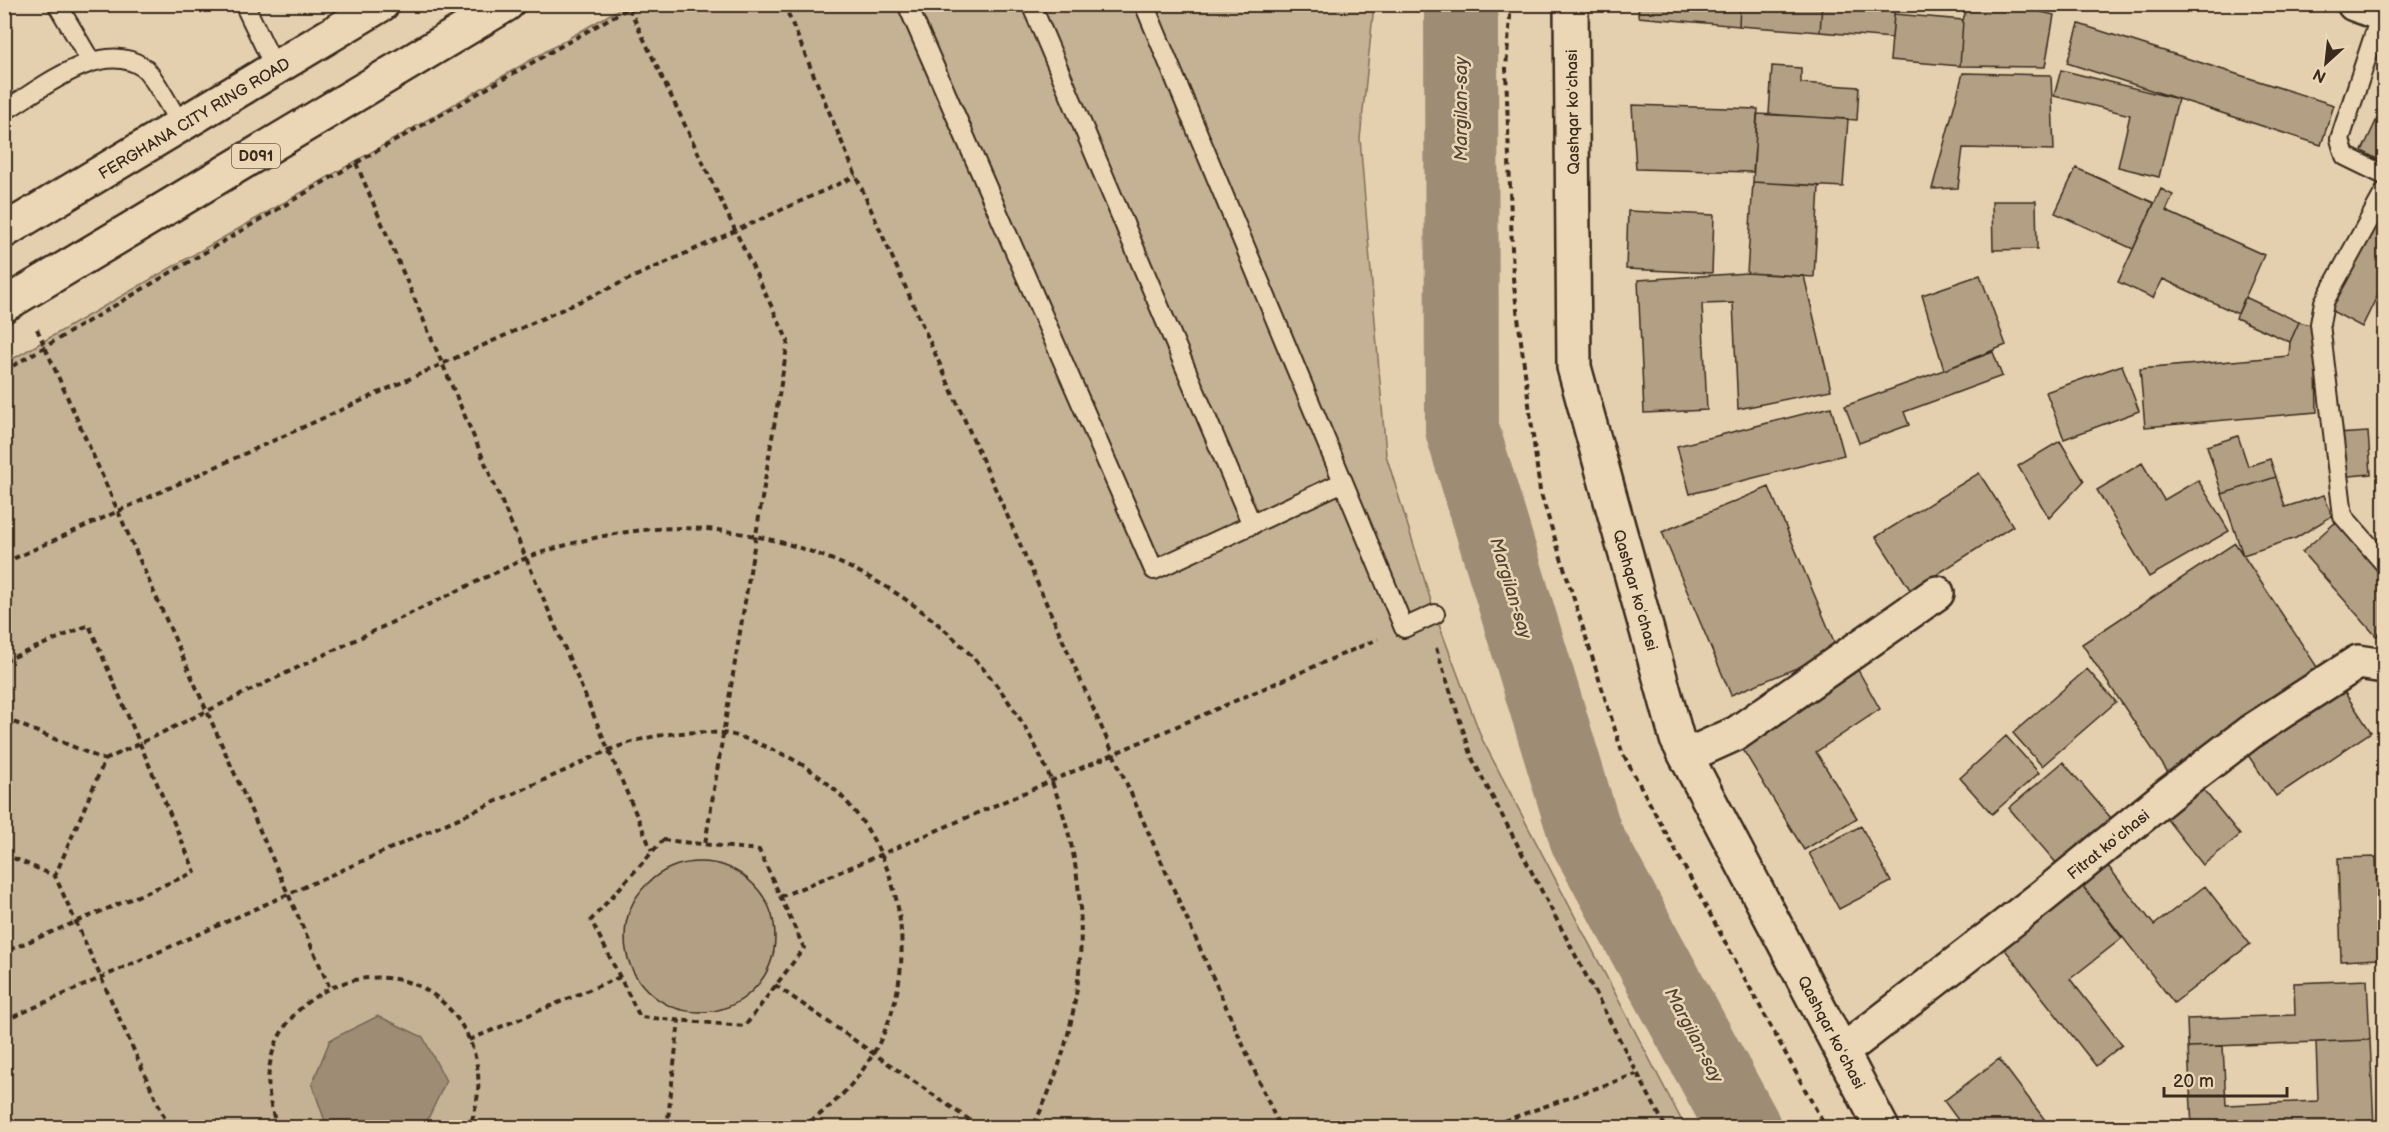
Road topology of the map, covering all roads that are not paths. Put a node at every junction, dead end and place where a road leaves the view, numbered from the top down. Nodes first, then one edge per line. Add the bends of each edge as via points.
1 (57, 4) edge
2 (244, 4) edge
3 (382, 4) edge
4 (507, 4) edge
5 (907, 4) edge
6 (1031, 4) edge
7 (1144, 4) edge
8 (1571, 4) edge
9 (2373, 11) edge
10 (90, 60) junction
11 (276, 70) junction
12 (4, 111) edge
13 (181, 125) junction
14 (2385, 175) edge
15 (2385, 193) edge
16 (4, 231) edge
17 (13, 300) edge
18 (1343, 482) junction
19 (1251, 525) junction
20 (2385, 563) edge
21 (1936, 593) dead end
22 (1430, 616) road end
23 (2385, 666) edge
24 (1686, 756) junction
25 (1842, 1052) junction
26 (1882, 1128) edge

1 - 10 lane
2 - 11 lane
3 - 11 main road, FERGHANA CITY RING ROAD
4 - 17 main road, D091
5 - 19 lane via 1154,570
6 - 19 lane
7 - 18 lane
8 - 24 main road, Qashqar koʻchasi via 1574,367 1677,739
9 - 14 lane via 2340,139 2345,156
10 - 12 lane
10 - 13 lane via 129,60 145,68
11 - 13 main road, FERGHANA CITY RING ROAD
13 - 16 main road, FERGHANA CITY RING ROAD
15 - 20 lane via 2324,302 2320,324 2343,516
18 - 19 lane
18 - 22 lane via 1404,628
21 - 24 main road via 1737,733
23 - 25 main road, Fitrat koʻchasi via 2358,662 2250,732
24 - 25 main road, Qashqar koʻchasi
25 - 26 main road, Qashqar koʻchasi

